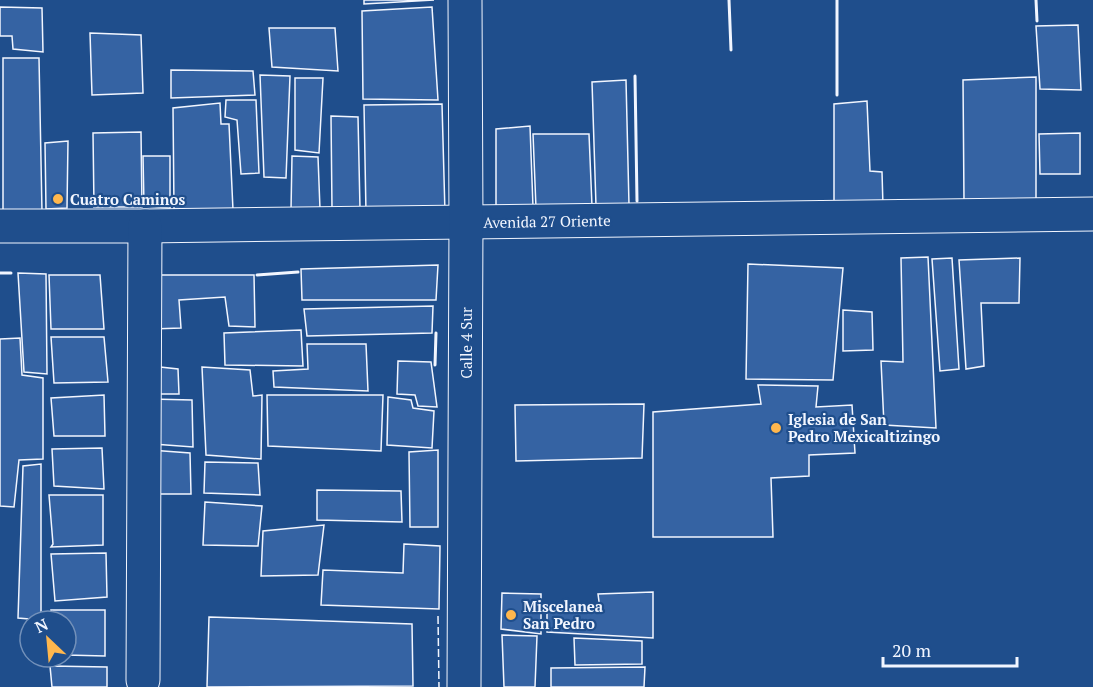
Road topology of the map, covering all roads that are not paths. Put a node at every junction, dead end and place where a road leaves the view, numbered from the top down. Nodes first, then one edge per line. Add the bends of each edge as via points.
1 (465, 0) edge
2 (1093, 214) edge
3 (466, 222) junction
4 (0, 226) edge
5 (145, 226) junction
6 (143, 680) dead end
7 (464, 687) edge

1 - 3 street, Calle 4 Sur
2 - 3 street, Avenida 27 Oriente
3 - 5 street, Avenida 27 Oriente
3 - 7 street, Calle 4 Sur
4 - 5 street, Avenida 27 Oriente
5 - 6 street

